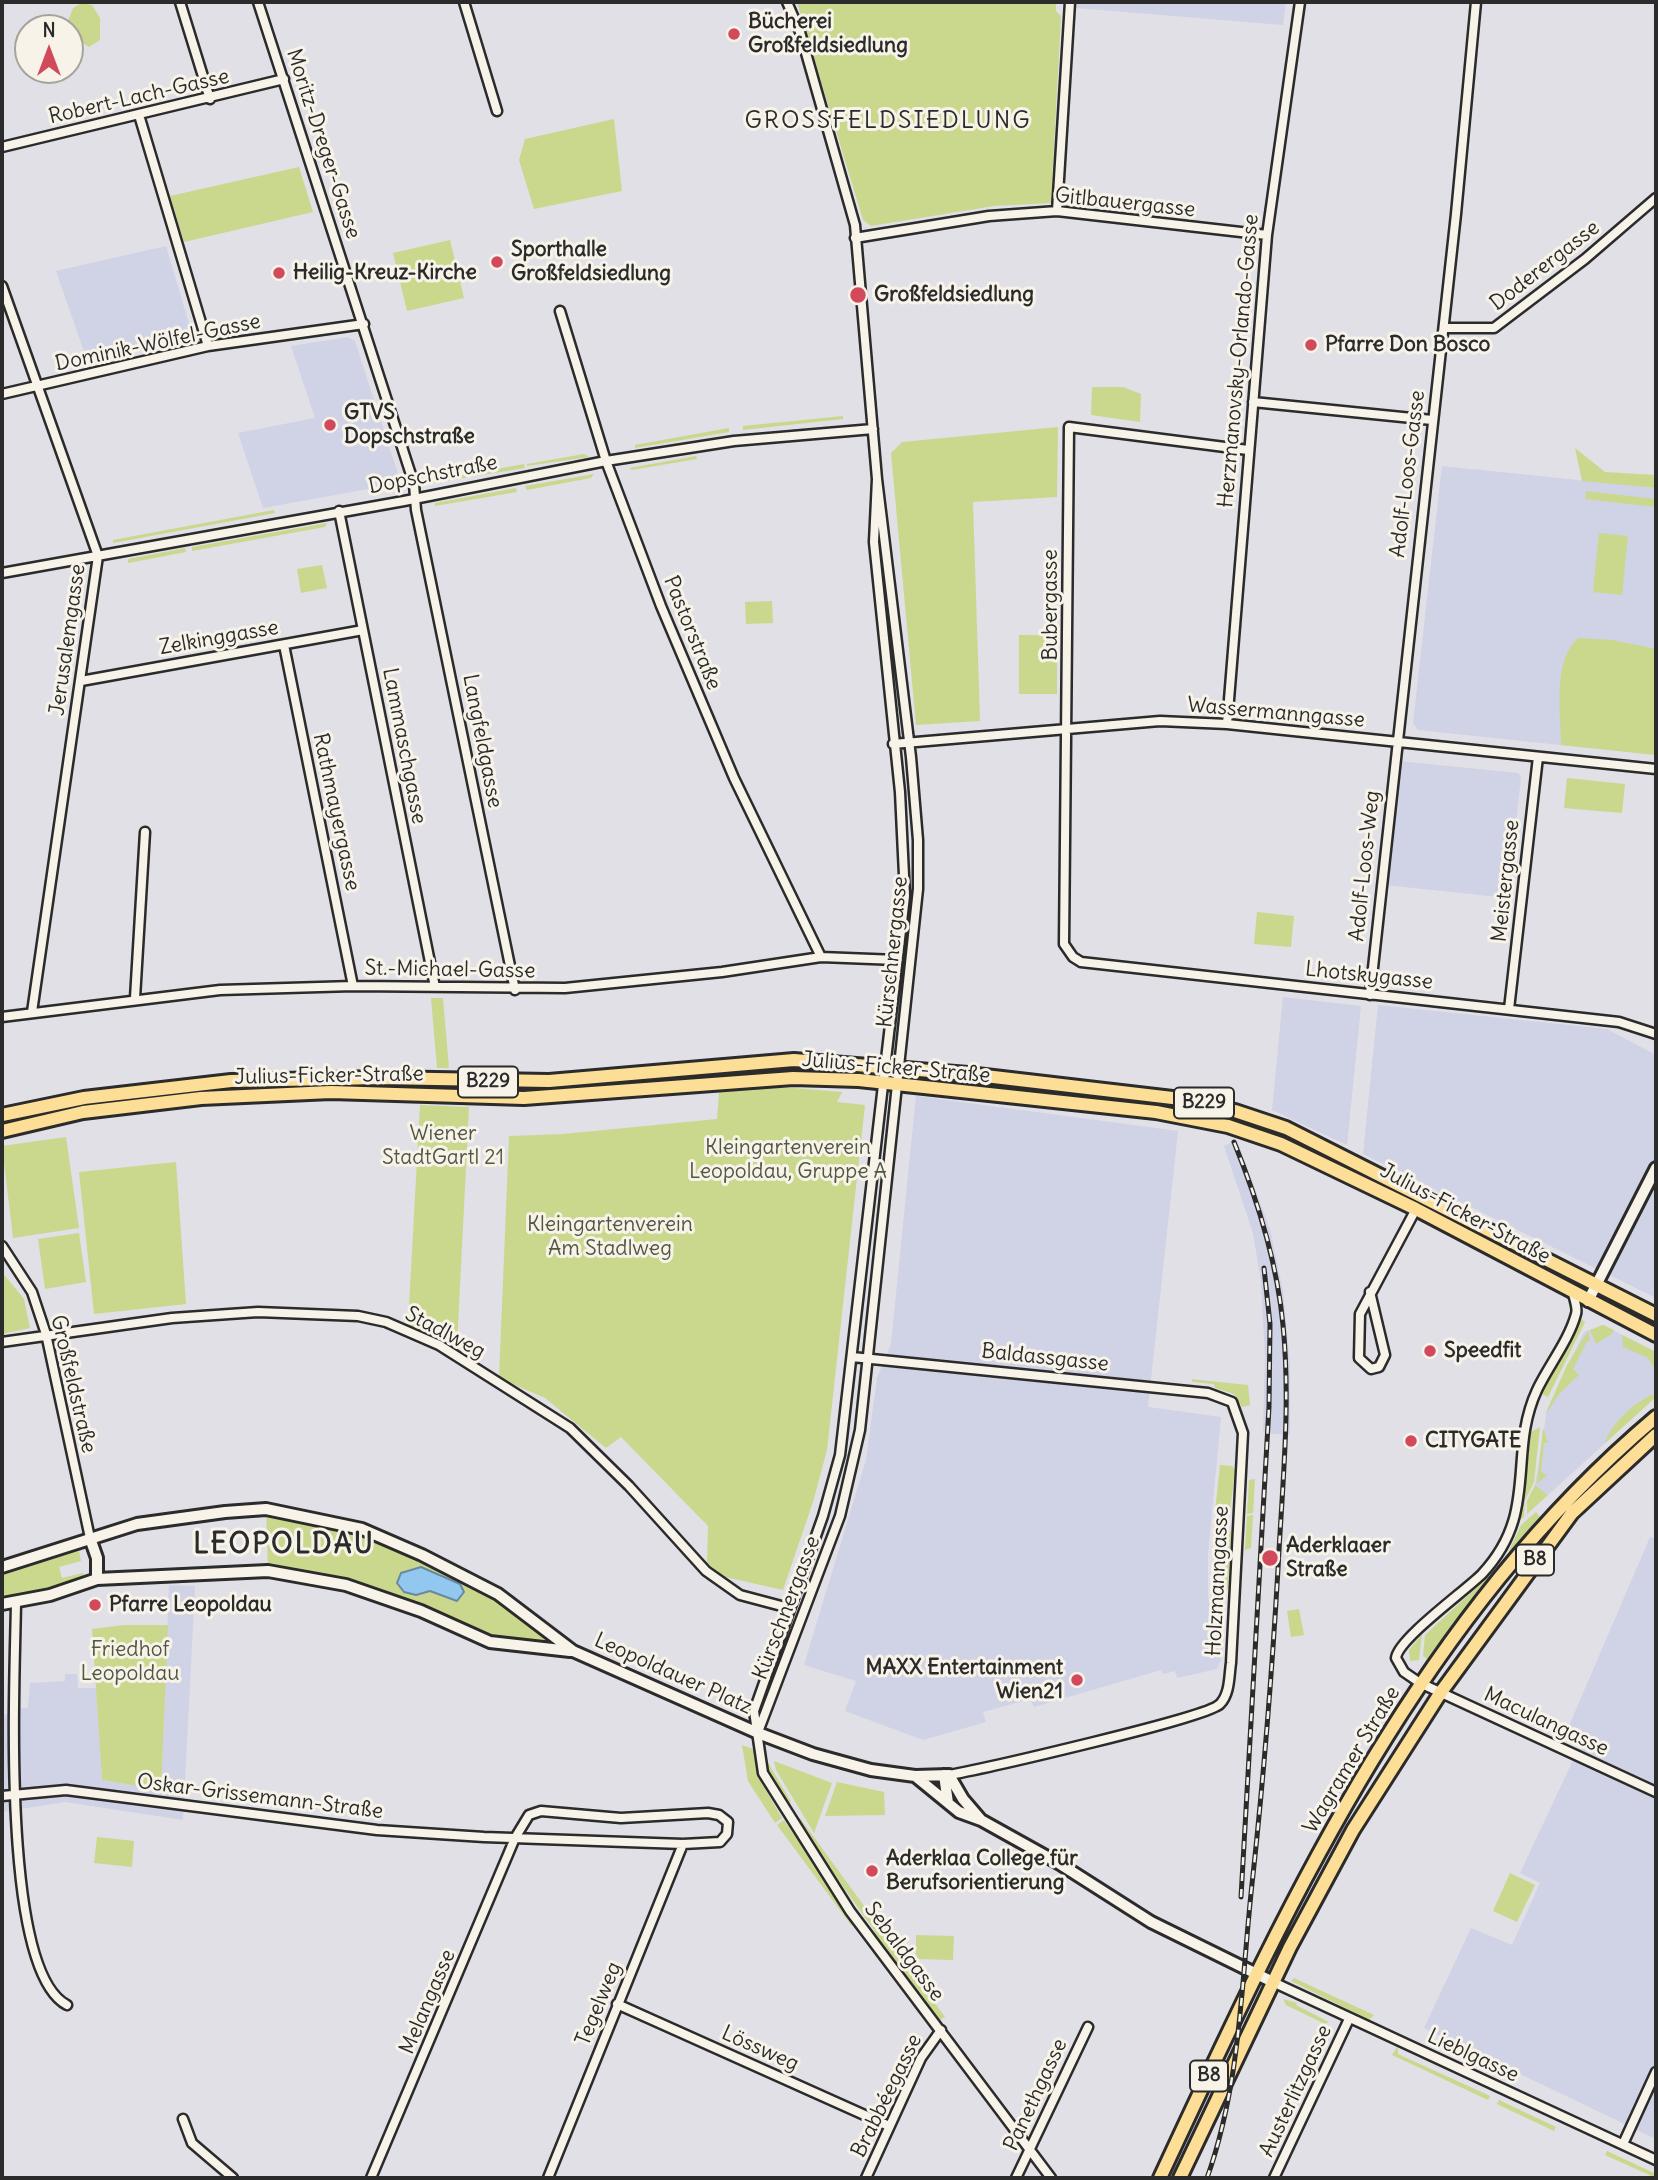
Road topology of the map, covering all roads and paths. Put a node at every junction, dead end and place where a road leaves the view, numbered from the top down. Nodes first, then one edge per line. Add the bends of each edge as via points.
1 (180, 2) edge
2 (257, 2) edge
3 (464, 2) edge
4 (787, 2) edge
5 (1070, 2) edge
6 (1300, 2) edge
7 (1476, 2) edge
8 (284, 79) junction
9 (210, 99) junction
10 (497, 111) dead end
11 (139, 115) junction
12 (2, 147) edge
13 (1656, 198) edge
14 (1057, 211) junction
15 (1267, 235) junction
16 (855, 238) junction
17 (2, 286) edge
18 (560, 311) dead end
19 (364, 324) junction
20 (1444, 328) junction
21 (208, 346) junction
22 (38, 387) junction
23 (2, 394) edge
24 (1253, 402) junction
25 (1432, 420) junction
26 (873, 429) junction
27 (1248, 450) junction
28 (606, 461) junction
29 (877, 479) junction
30 (415, 498) junction
31 (339, 511) junction
32 (98, 556) junction
33 (2, 573) edge
34 (363, 630) junction
35 (284, 645) junction
36 (81, 681) junction
37 (1227, 724) junction
38 (1068, 728) junction
39 (909, 742) junction
40 (1396, 742) junction
41 (893, 744) junction
42 (1538, 757) junction
43 (1656, 769) edge
44 (145, 832) dead end
45 (821, 957) junction
46 (897, 960) junction
47 (1076, 960) joint
48 (353, 986) junction
49 (435, 988) junction
50 (515, 990) junction
51 (1370, 995) junction
52 (135, 998) junction
53 (1509, 1009) junction
54 (32, 1012) junction
55 (2, 1017) edge
56 (1656, 1034) edge
57 (884, 1066) junction
58 (900, 1067) junction
59 (891, 1084) junction
60 (2, 1115) edge
61 (2, 1131) edge
62 (1656, 1168) edge
63 (1423, 1196) junction
64 (1416, 1209) junction
65 (2, 1245) edge
66 (1597, 1285) junction
67 (1370, 1292) junction
68 (1573, 1293) junction
69 (1588, 1301) junction
70 (1656, 1315) edge
71 (46, 1334) junction
72 (1656, 1335) edge
73 (2, 1342) edge
74 (852, 1357) junction
75 (867, 1357) junction
76 (1232, 1402) joint
77 (1656, 1417) edge
78 (1656, 1435) edge
79 (90, 1538) junction
80 (2, 1567) edge
81 (97, 1579) junction
82 (16, 1602) junction
83 (2, 1604) edge
84 (789, 1608) junction
85 (573, 1651) junction
86 (1420, 1684) junction
87 (1441, 1692) junction
88 (758, 1733) junction
89 (947, 1775) junction
90 (915, 1776) junction
91 (1656, 1792) edge
92 (12, 1795) junction
93 (2, 1797) edge
94 (948, 1803) junction
95 (981, 1820) junction
96 (515, 1838) junction
97 (683, 1844) junction
98 (1256, 1975) junction
99 (1275, 1983) junction
100 (617, 2004) junction
101 (67, 2005) dead end
102 (1349, 2020) junction
103 (1087, 2027) dead end
104 (941, 2030) junction
105 (1656, 2072) edge
106 (183, 2119) dead end
107 (889, 2126) junction
108 (1623, 2144) junction
109 (1029, 2150) junction
110 (1656, 2160) edge
111 (233, 2178) edge
112 (371, 2178) edge
113 (548, 2178) edge
114 (866, 2178) edge
115 (1016, 2178) edge
116 (1051, 2178) edge
117 (1160, 2178) edge
118 (1180, 2178) edge
119 (1274, 2178) edge

1 - 9 street
2 - 8 street, Moritz-Dreger-Gasse
3 - 10 street
4 - 16 street, Kürschnergasse via 839,163
5 - 14 street
6 - 15 street, Herzmanovsky-Orlando-Gasse
7 - 20 street, Adolf-Loos-Gasse
8 - 9 street, Robert-Lach-Gasse
8 - 19 street, Moritz-Dreger-Gasse
9 - 11 street, Robert-Lach-Gasse
11 - 12 street, Robert-Lach-Gasse
11 - 21 street
13 - 20 street, Doderergasse via 1494,328
14 - 15 street, Gitlbauergasse
14 - 16 street, Gitlbauergasse via 989,216
15 - 24 street, Herzmanovsky-Orlando-Gasse
16 - 26 street, Kürschnergasse
17 - 22 street, Jerusalemgasse
18 - 28 street, Pastorstraße
19 - 21 street, Dominik-Wölfel-Gasse
19 - 30 street, Moritz-Dreger-Gasse
20 - 25 street, Adolf-Loos-Gasse
21 - 22 street, Dominik-Wölfel-Gasse
22 - 23 street, Dominik-Wölfel-Gasse
22 - 32 street, Jerusalemgasse
24 - 25 street
24 - 27 street, Herzmanovsky-Orlando-Gasse
25 - 40 street, Adolf-Loos-Gasse
26 - 28 street, Dopschstraße via 734,441
26 - 29 street, Kürschnergasse
27 - 37 street, Herzmanovsky-Orlando-Gasse
27 - 38 street, Bubergasse via 1069,427
28 - 30 street, Dopschstraße
28 - 45 street, Pastorstraße via 734,778
29 - 39 street, Kürschnergasse
29 - 41 street, Kürschnergasse via 873,542
30 - 31 street, Dopschstraße
30 - 50 street, Langfeldgasse
31 - 32 street, Dopschstraße
31 - 34 street, Lammaschgasse
32 - 33 street, Dopschstraße
32 - 36 street, Jerusalemgasse
34 - 35 street, Zelkinggasse
34 - 49 street, Lammaschgasse
35 - 36 street, Zelkinggasse
35 - 48 street, Rathmayergasse
36 - 54 street, Jerusalemgasse
37 - 38 street, Wassermanngasse via 1160,721
37 - 40 street, Wassermanngasse
38 - 39 street, Wassermanngasse
38 - 47 street, Bubergasse via 1064,944
39 - 41 street, Wassermanngasse
39 - 58 street, Kürschnergasse via 918,889
40 - 42 street, Wassermanngasse
40 - 51 street, Adolf-Loos-Weg
41 - 46 street, Kürschnergasse via 904,841 905,896
42 - 43 street, Wassermanngasse
42 - 53 street, Meistergasse
44 - 52 street
45 - 46 street, St.-Michael-Gasse
45 - 50 street, St.-Michael-Gasse via 601,986
46 - 57 street, Kürschnergasse
47 - 51 street, Lhotskygasse
48 - 49 street, St.-Michael-Gasse
48 - 52 street, St.-Michael-Gasse
49 - 50 street, St.-Michael-Gasse
51 - 53 street, Lhotskygasse
52 - 54 street, St.-Michael-Gasse
53 - 56 street, Lhotskygasse via 1619,1022
54 - 55 street, St.-Michael-Gasse
57 - 58 main road, Julius-Ficker-Straße / B229
57 - 59 street, Kürschnergasse
57 - 60 main road, Julius-Ficker-Straße / B229 via 794,1060 549,1081 231,1081 84,1098
58 - 59 street, Kürschnergasse
58 - 63 main road, Julius-Ficker-Straße / B229 via 1209,1104 1286,1128
59 - 61 main road, Julius-Ficker-Straße / B229 via 793,1077 524,1098 331,1092 226,1096 83,1112
59 - 64 main road, Julius-Ficker-Straße / B229 via 1156,1112 1227,1126 1281,1144
59 - 74 street, Kürschnergasse
59 - 75 street, Kürschnergasse
62 - 66 street
63 - 64 main road
63 - 66 main road, Julius-Ficker-Straße / B229
64 - 67 street
64 - 68 main road, Julius-Ficker-Straße / B229
65 - 71 street, Großfeldstraße via 33,1292
66 - 69 street
66 - 70 main road, Julius-Ficker-Straße / B229
67 - 67 street via 1360,1314 1359,1358 1371,1368 1379,1367 1385,1355
68 - 69 main road, Julius-Ficker-Straße / B229
68 - 86 street via 1576,1314 1537,1390 1528,1418 1520,1494 1508,1537 1479,1577 1404,1642 1396,1658 1404,1672
69 - 72 main road, Julius-Ficker-Straße / B229
71 - 73 street, Stadlweg
71 - 79 street, Großfeldstraße
71 - 84 street, Stadlweg via 258,1312 358,1316 386,1322 439,1345 570,1428 706,1571 740,1595
74 - 75 street, Baldassgasse
74 - 84 street, Kürschnergasse via 835,1475
75 - 76 street, Baldassgasse via 1208,1393
75 - 88 street, Kürschnergasse via 860,1430 840,1516
76 - 89 street, Holzmanngasse via 1243,1433 1226,1696 1212,1710
77 - 86 main road, Wagramer Straße / B8 via 1562,1503 1469,1615
78 - 87 main road, Wagramer Straße / B8 via 1572,1513
79 - 80 street, Leopoldauer Platz
79 - 81 street via 97,1558
79 - 85 street, Leopoldauer Platz via 137,1524 267,1510 362,1529 498,1594
81 - 82 street, Leopoldauer Platz
81 - 85 street, Leopoldauer Platz via 268,1571 346,1585 490,1642
82 - 83 street, Leopoldauer Platz
82 - 92 street
84 - 88 street, Kürschnergasse via 754,1711
85 - 88 street, Leopoldauer Platz
86 - 87 street, Maculangasse
86 - 98 main road, Wagramer Straße / B8 via 1336,1818
87 - 91 street, Maculangasse
87 - 99 main road, Wagramer Straße / B8 via 1353,1830
88 - 90 street via 845,1764
88 - 104 street, Sebaldgasse via 768,1785 850,1911
89 - 90 street
89 - 94 street
89 - 95 street
90 - 94 street
92 - 93 street, Oskar-Grissemann-Straße
92 - 96 street, Oskar-Grissemann-Straße via 66,1790 377,1830
92 - 101 street via 14,1880 22,1923 51,1996
94 - 95 street
95 - 98 street via 1151,1922
96 - 97 street, Oskar-Grissemann-Straße
96 - 97 street, Oskar-Grissemann-Straße via 529,1815 541,1811 621,1818 708,1813 727,1822 727,1834 720,1842
96 - 112 street, Melangasse
97 - 100 street, Tegelweg
98 - 99 street
98 - 117 main road, Wagramer Straße / B8
99 - 102 street, Lieblgasse
99 - 118 main road, Wagramer Straße / B8
100 - 107 street, Lössweg
100 - 113 street, Tegelweg
102 - 108 street, Lieblgasse
102 - 119 street, Austerlitzgasse
103 - 109 street, Panethgasse
104 - 107 street, Brabbéegasse via 921,2058
104 - 109 street, Sebaldgasse
105 - 108 street
106 - 111 street via 192,2143
107 - 114 street, Brabbéegasse
108 - 110 street, Lieblgasse
109 - 115 street, Panethgasse
109 - 116 street, Sebaldgasse

